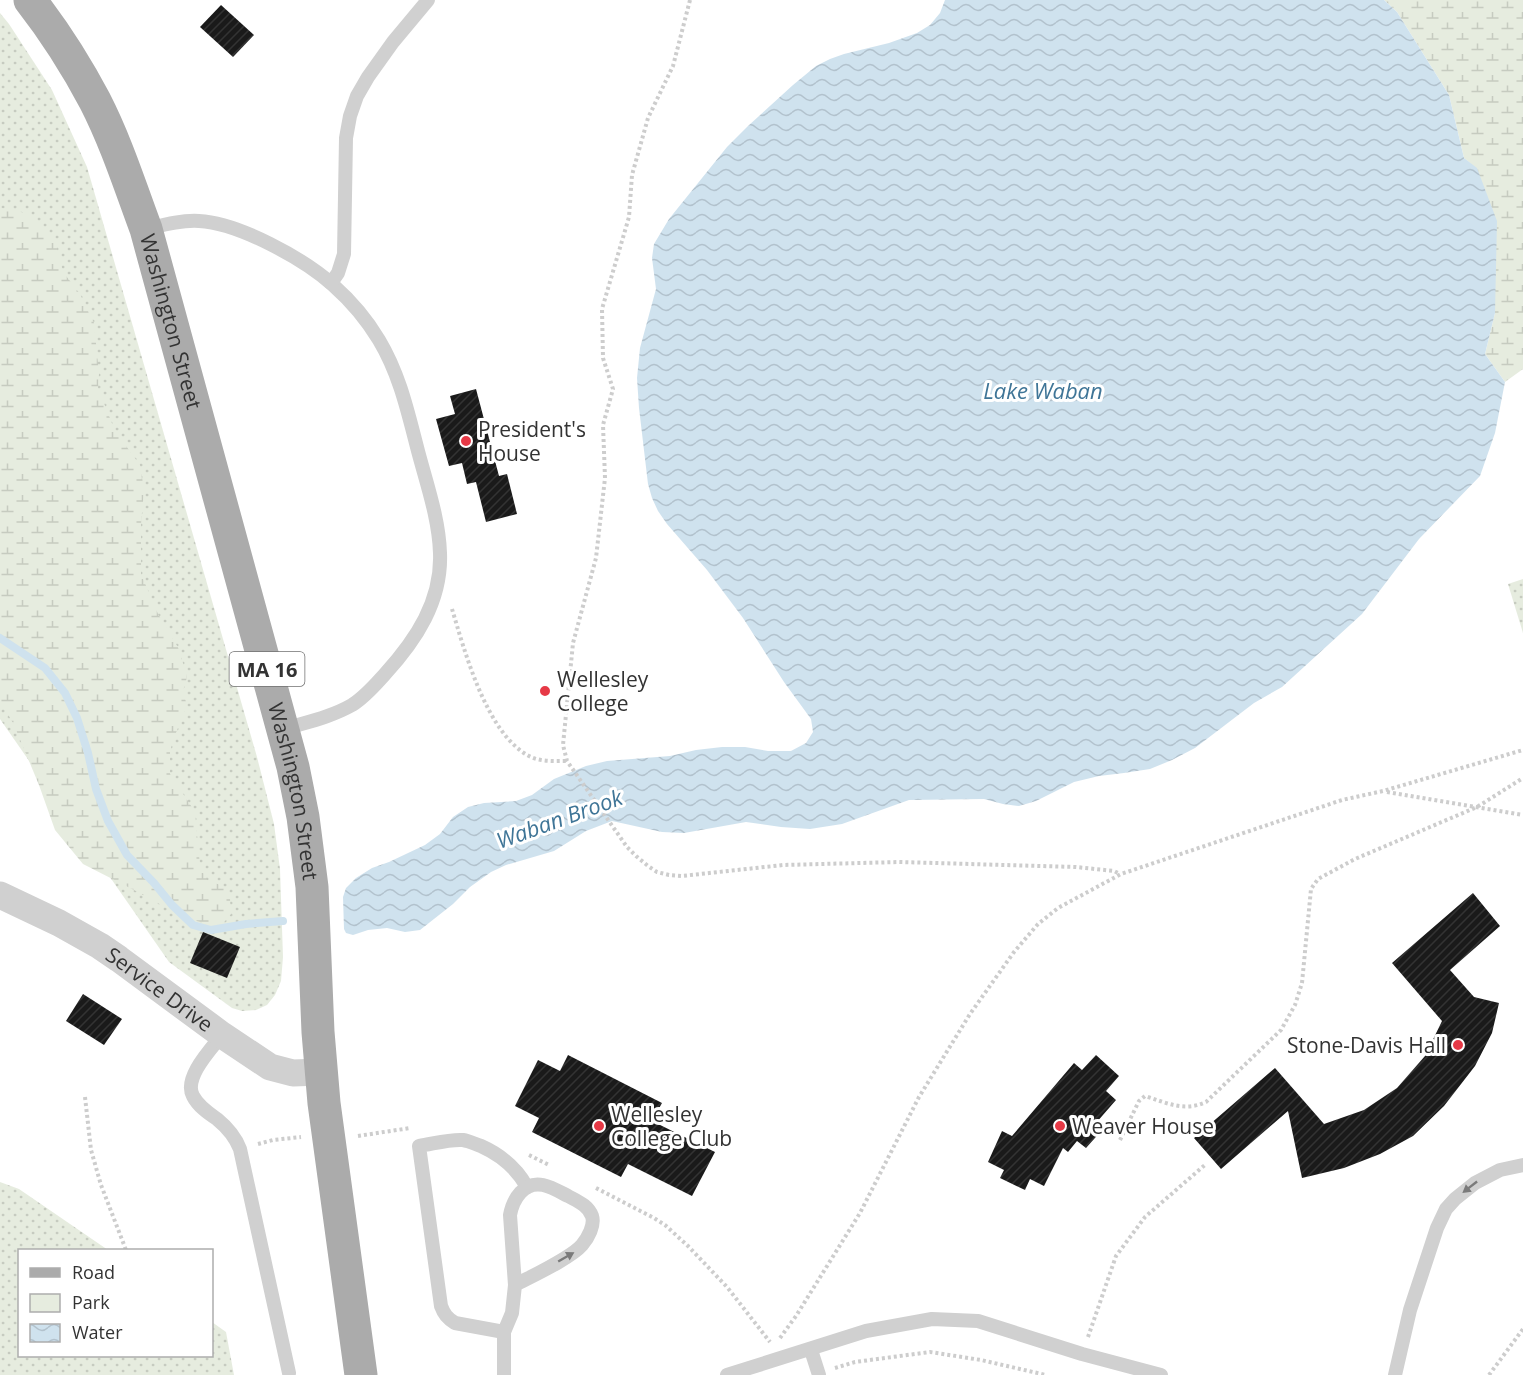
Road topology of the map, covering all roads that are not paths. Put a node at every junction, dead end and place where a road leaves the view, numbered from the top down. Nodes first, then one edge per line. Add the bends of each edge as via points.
1 (30, 0) edge
2 (428, 0) edge
3 (146, 230) junction
4 (331, 283) junction
5 (284, 729) junction
6 (0, 895) edge
7 (222, 1035) junction
8 (321, 1072) junction
9 (1523, 1165) edge
10 (527, 1187) junction
11 (515, 1285) junction
12 (504, 1332) junction
13 (811, 1350) junction
14 (289, 1373) dead end
15 (819, 1374) edge
16 (361, 1375) edge
17 (504, 1375) edge
18 (727, 1375) edge
19 (1161, 1375) edge
20 (1395, 1375) edge

1 - 3 main road, Washington Street / MA 16 via 65,49 96,103
2 - 4 lane via 374,69 350,116 346,138 344,254
3 - 4 lane via 183,221 217,223 273,246
3 - 5 main road, Washington Street / MA 16
4 - 5 lane via 369,325 395,370 432,504 440,568 427,616 378,682 339,711
5 - 8 main road, Washington Street / MA 16 via 310,861
6 - 7 street, Service Drive via 100,946
7 - 8 street, Service Drive via 270,1067 293,1073
7 - 14 lane via 199,1065 190,1090 200,1106 229,1130 240,1149
8 - 16 main road, Washington Street / MA 16
9 -> 20 lane via 1500,1170 1475,1183 1446,1209 1410,1310
10 - 11 lane via 518,1194 510,1215
11 -> 10 lane via 575,1252 593,1221 584,1204 550,1187
10 - 12 lane via 506,1160 475,1144 455,1140 419,1146 443,1313 454,1323
11 - 12 lane via 512,1313
12 - 17 lane
13 - 15 lane
13 - 18 lane
13 - 19 lane via 867,1332 932,1319 978,1321

